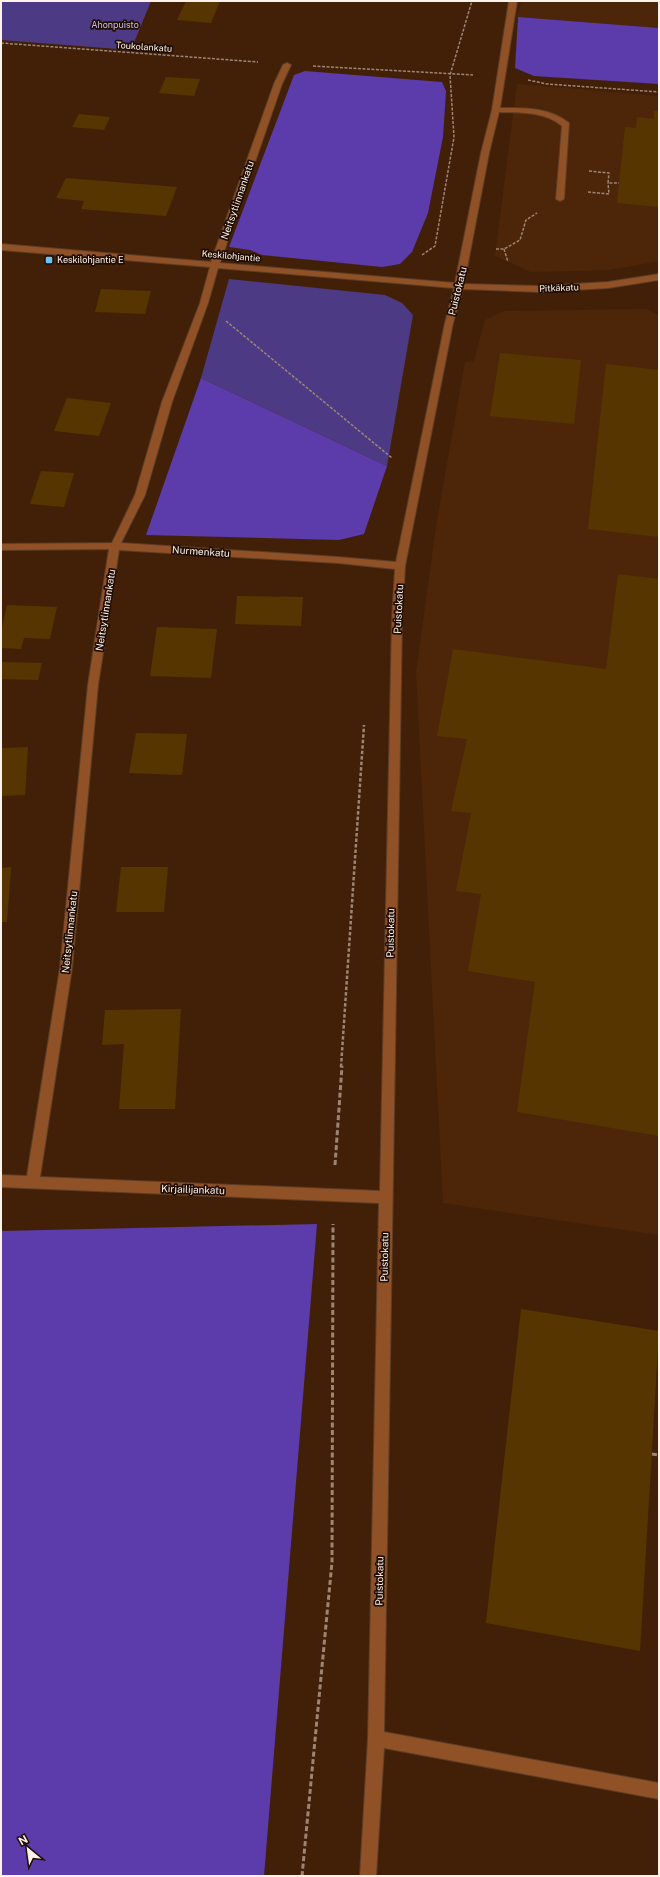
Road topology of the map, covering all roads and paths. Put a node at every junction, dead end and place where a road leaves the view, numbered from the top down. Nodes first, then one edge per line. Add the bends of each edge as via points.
1 (472, 1) edge
2 (513, 1) edge
3 (1, 43) edge
4 (287, 64) joint
5 (496, 110) junction
6 (563, 169) junction
7 (619, 183) dead end
8 (560, 199) dead end
9 (1, 247) edge
10 (215, 264) junction
11 (659, 277) edge
12 (404, 282) junction
13 (459, 286) junction
14 (204, 303) junction
15 (394, 459) dead end
16 (1, 546) edge
17 (115, 546) junction
18 (400, 566) junction
19 (1, 1181) edge
20 (33, 1182) junction
21 (333, 1195) junction
22 (385, 1197) junction
23 (652, 1454) dead end
24 (659, 1455) edge
25 (376, 1739) junction
26 (659, 1791) edge
27 (302, 1876) edge
28 (368, 1876) edge

1 - 12 path via 450,75 454,137 435,246 410,264
2 - 5 street, Puistokatu
3 - 4 path, Toukolankatu
4 - 10 street, Neitsytlinnankatu
5 - 6 street via 550,115 560,119 566,126
5 - 13 street, Puistokatu
6 - 7 path via 609,172 608,183
6 - 8 street
9 - 10 street, Keskilohjantie
10 - 12 street, Keskilohjantie
10 - 14 street, Neitsytlinnankatu
11 - 13 street, Pitkäkatu via 608,285 539,289
12 - 13 street, Keskilohjantie
13 - 18 street, Puistokatu via 449,323
14 - 15 path
14 - 17 street, Neitsytlinnankatu via 168,402 140,495
16 - 17 street, Nurmenkatu
17 - 18 street, Nurmenkatu
17 - 20 street, Neitsytlinnankatu via 94,685 66,968
18 - 22 street, Puistokatu
19 - 20 street, Kirjailijankatu
20 - 21 street, Kirjailijankatu
21 - 22 street, Kirjailijankatu
21 - 27 path via 332,1562
22 - 25 street, Puistokatu
23 - 24 path
25 - 26 street
25 - 28 street, Puistokatu

